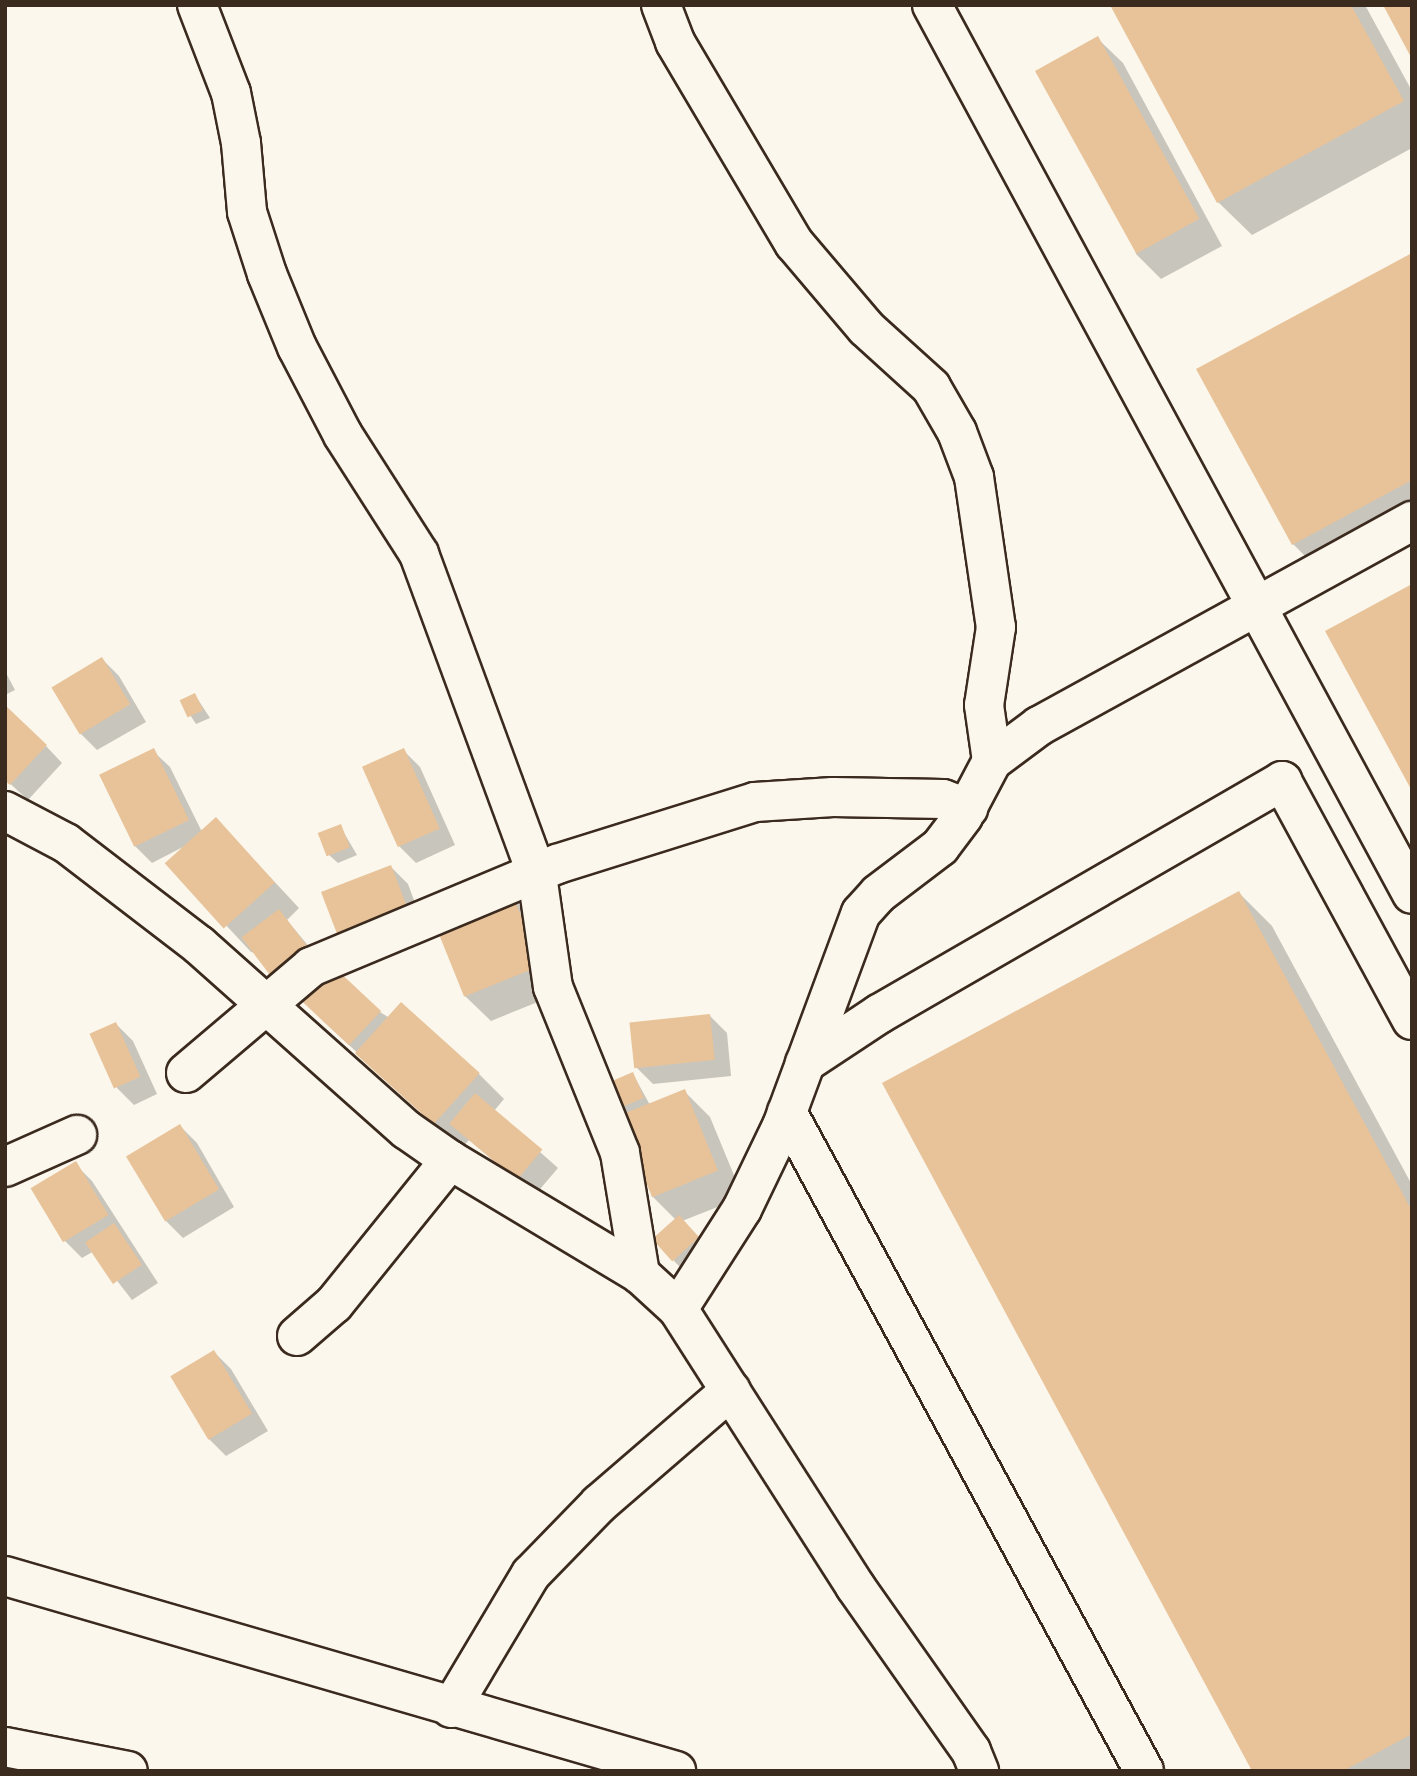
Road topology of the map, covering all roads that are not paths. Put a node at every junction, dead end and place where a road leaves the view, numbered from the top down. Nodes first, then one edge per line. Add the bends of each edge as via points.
1 (197, 5) edge
2 (661, 5) edge
3 (932, 5) edge
4 (1412, 521) edge
5 (1256, 607) junction
6 (992, 761) junction
7 (968, 808) junction
8 (5, 811) edge
9 (537, 875) junction
10 (1412, 894) edge
11 (264, 1004) junction
12 (1412, 1020) edge
13 (805, 1063) junction
14 (186, 1073) dead end
15 (787, 1112) junction
16 (77, 1135) dead end
17 (450, 1160) junction
18 (5, 1167) edge
19 (640, 1274) junction
20 (678, 1309) junction
21 (297, 1336) dead end
22 (731, 1390) junction
23 (5, 1576) edge
24 (451, 1707) junction
25 (5, 1737) edge
26 (5, 1747) edge
27 (123, 1770) edge
28 (676, 1771) edge
29 (979, 1771) edge
30 (1144, 1771) edge

1 - 9 main road via 231,93 242,143 247,212 267,274 297,347 343,435 419,554
2 - 6 main road via 675,42 794,243 866,328 931,387 957,432 974,477 996,627 984,705
3 - 5 main road
4 - 5 main road
5 - 6 main road via 1016,739
5 - 10 main road
6 - 7 main road
7 - 9 main road via 943,799 755,802 557,864
7 - 13 main road via 940,847 861,913
8 - 11 main road via 66,843 121,883
9 - 11 main road via 311,967
9 - 19 main road via 553,987 620,1153
11 - 14 main road
11 - 17 main road via 407,1130
12 - 13 main road via 1282,781 878,1014
13 - 15 main road
15 - 20 main road via 742,1209
15 - 30 main road
16 - 18 main road
17 - 19 main road
17 - 21 main road via 334,1304
19 - 20 main road
20 - 22 main road
22 - 24 main road via 599,1504 531,1574
22 - 29 main road via 855,1586 971,1751
23 - 24 main road
24 - 28 main road
25 - 27 main road
26 - 27 main road

